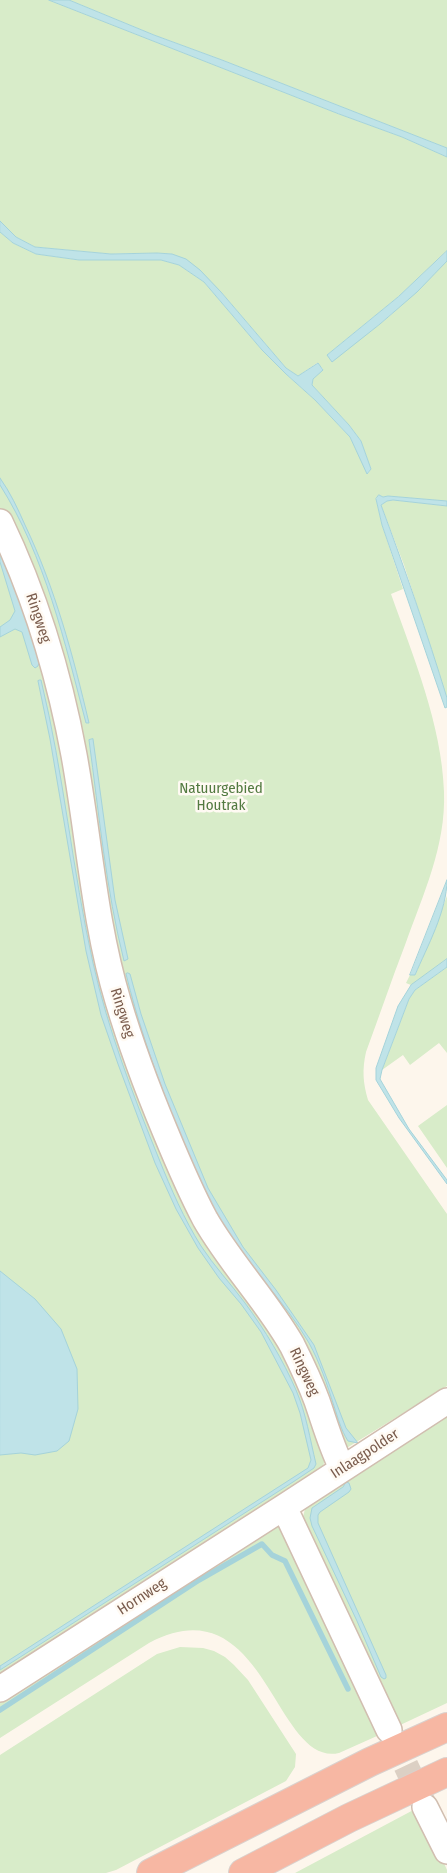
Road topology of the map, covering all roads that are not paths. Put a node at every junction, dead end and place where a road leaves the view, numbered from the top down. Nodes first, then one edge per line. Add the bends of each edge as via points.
1 (0, 522) edge
2 (447, 1400) edge
3 (342, 1468) junction
4 (284, 1508) junction
5 (0, 1689) edge
6 (447, 1727) edge
7 (389, 1730) tunnel mouth
8 (447, 1772) edge
9 (425, 1807) tunnel mouth
10 (447, 1851) edge
11 (151, 1873) edge
12 (243, 1873) edge

1 - 3 street, Ringweg via 23,572 59,687 74,756 110,973 136,1058 193,1195 219,1241 290,1343 317,1400
2 - 3 street, Inlaagpolder
3 - 4 street, Inlaagpolder
4 - 5 street, Hornweg
4 - 7 street
6 - 11 highway via 370,1762
8 - 12 highway
9 - 10 street

